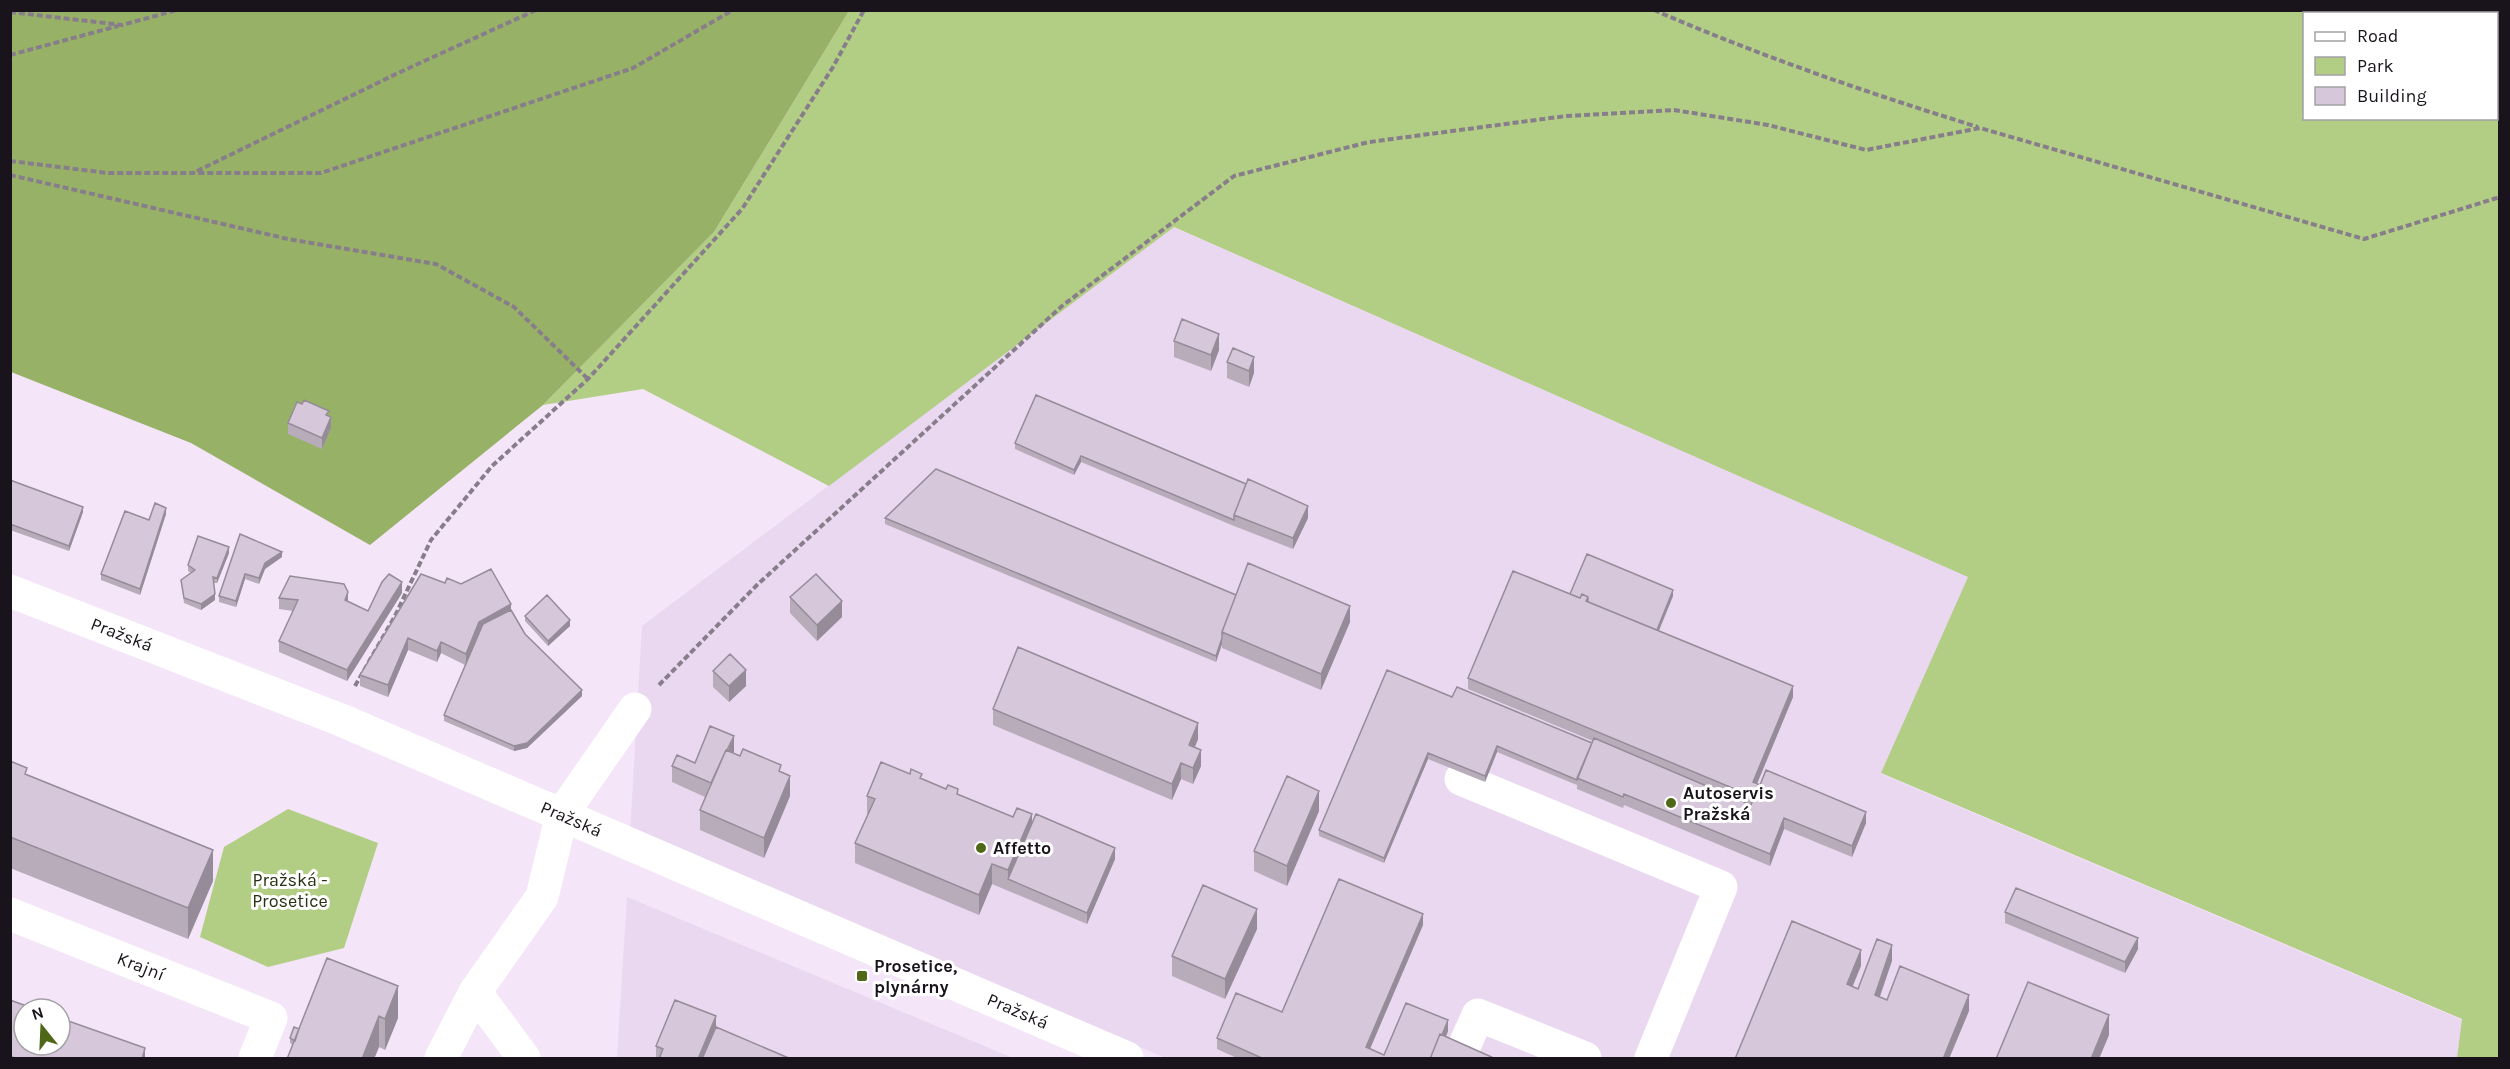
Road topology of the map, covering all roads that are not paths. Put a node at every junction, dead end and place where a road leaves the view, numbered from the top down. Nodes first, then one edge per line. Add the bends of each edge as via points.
1 (10, 591) edge
2 (635, 709) road end
3 (1461, 779) dead end
4 (562, 814) junction
5 (10, 914) edge
6 (475, 992) junction
7 (255, 1059) edge
8 (441, 1059) edge
9 (524, 1059) edge
10 (1127, 1059) edge
11 (1459, 1059) edge
12 (1586, 1059) edge
13 (1651, 1059) edge

1 - 4 street, Pražská via 341,720
2 - 4 street
3 - 13 street via 1721,887
4 - 6 street via 542,897
4 - 10 street, Pražská
5 - 7 street, Krajní via 271,1018
6 - 8 street
6 - 9 street
11 - 12 street via 1478,1015

